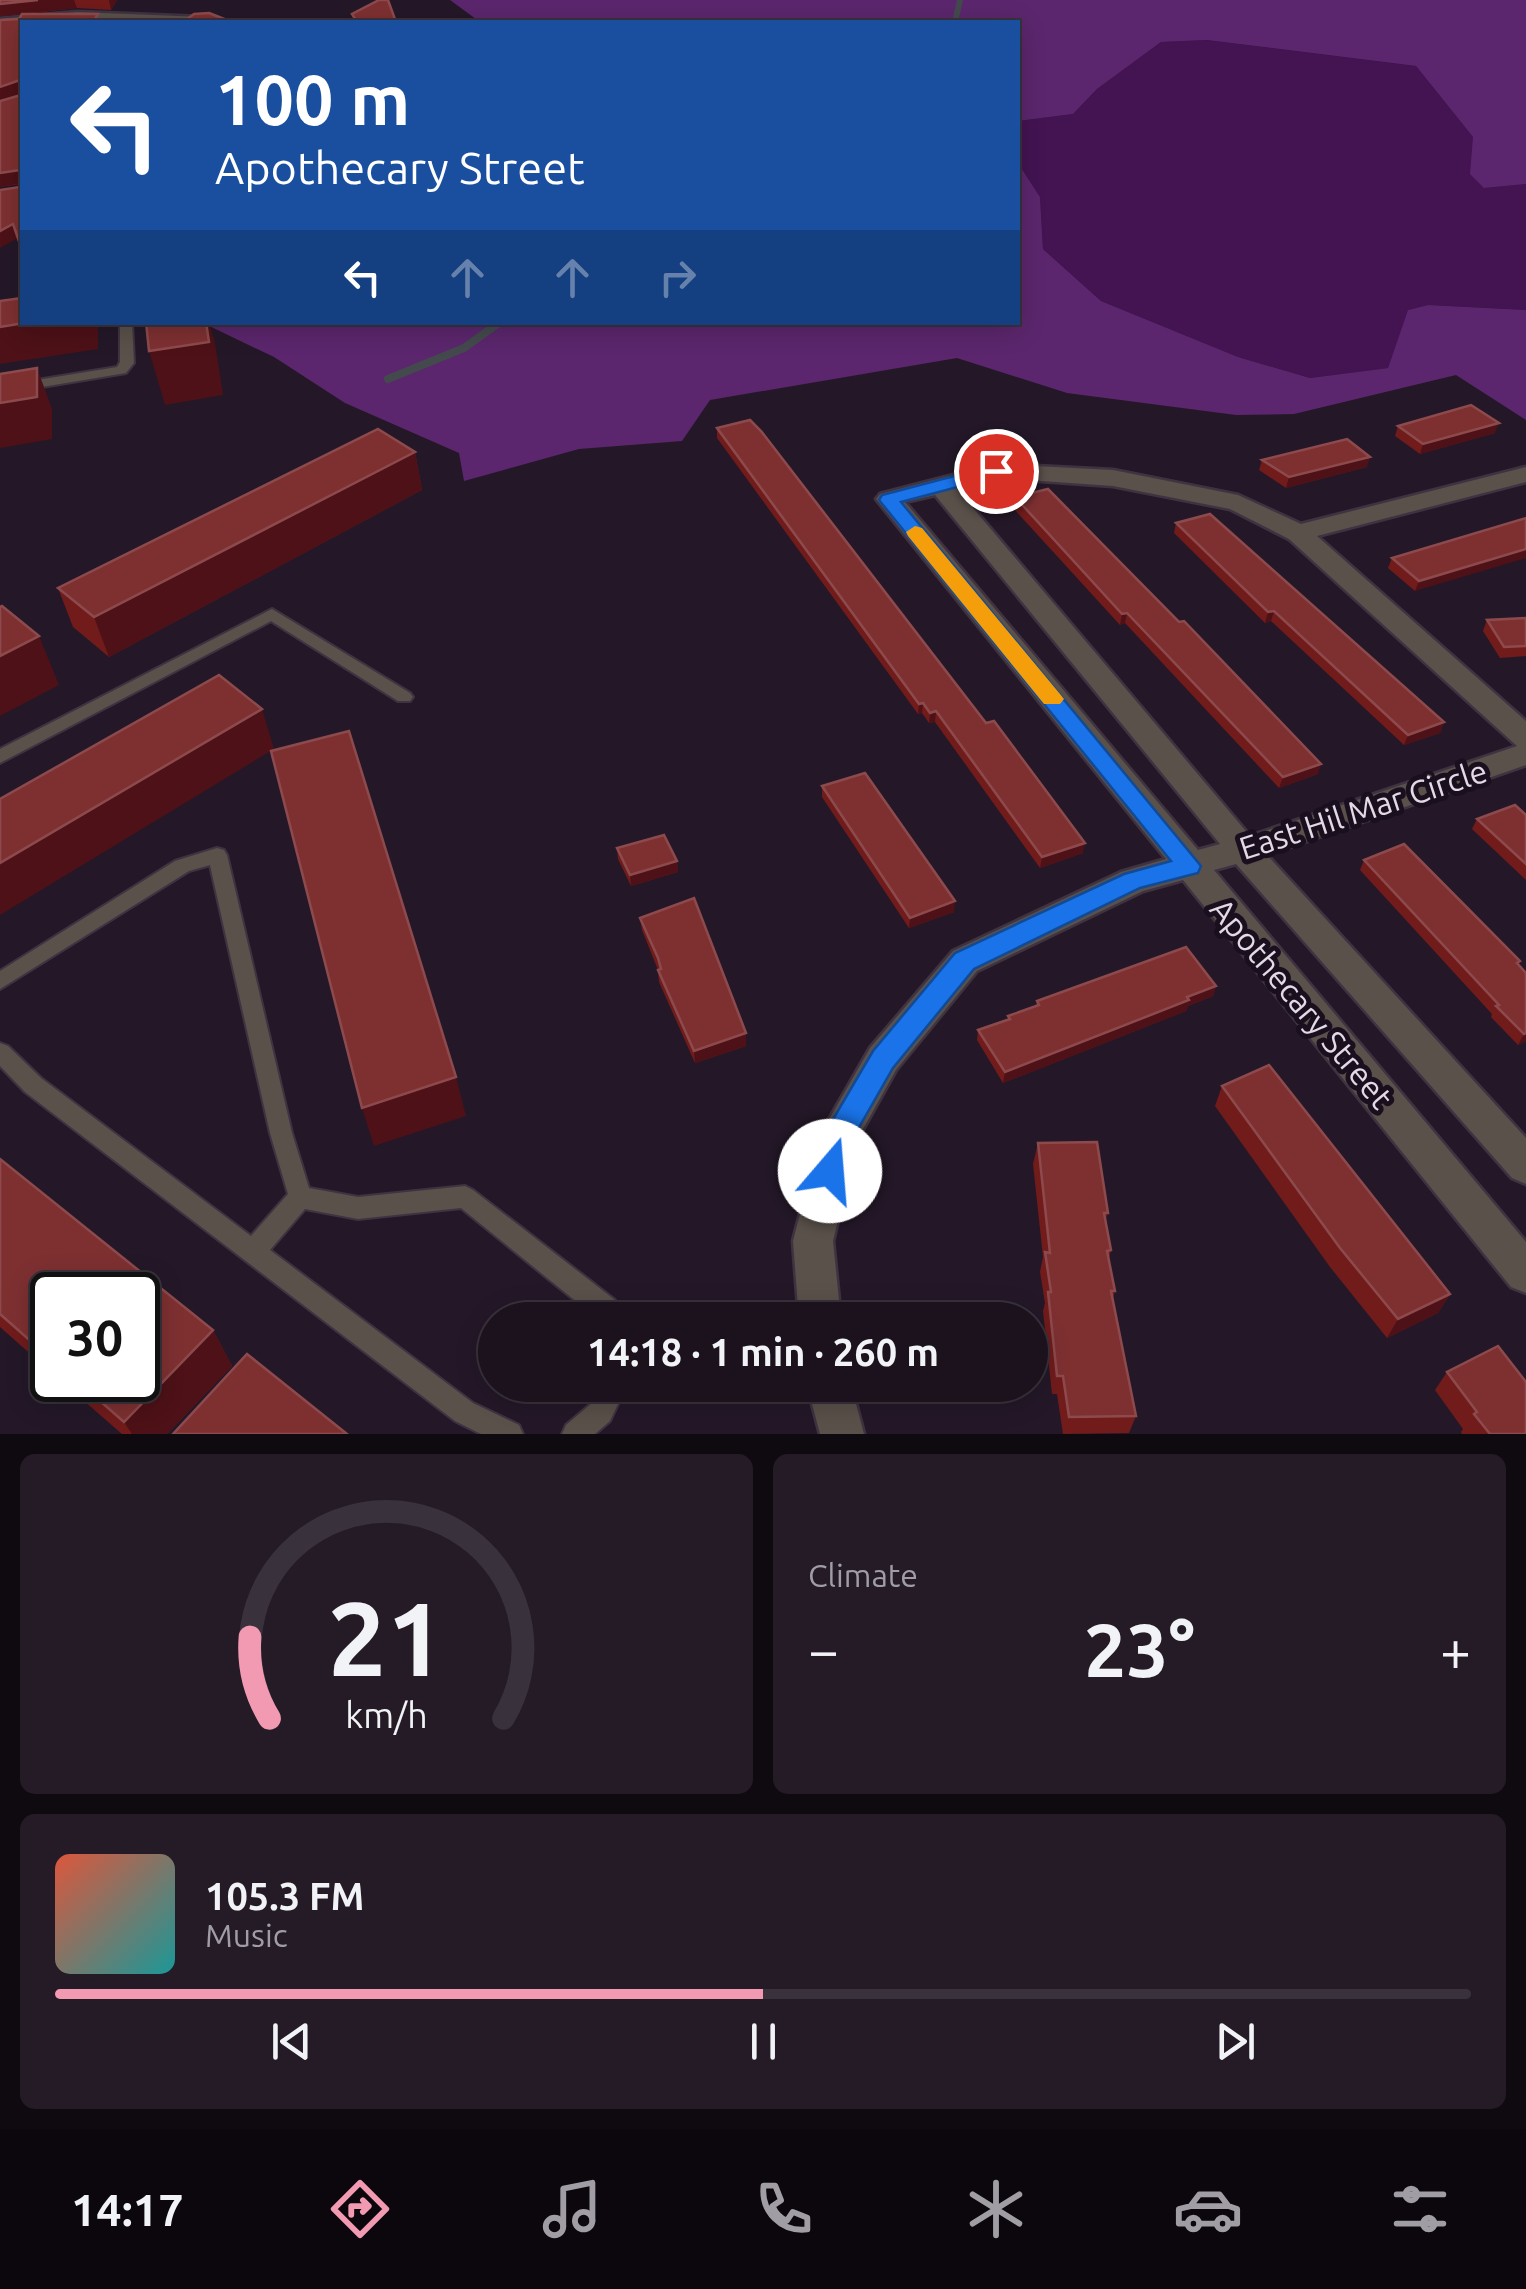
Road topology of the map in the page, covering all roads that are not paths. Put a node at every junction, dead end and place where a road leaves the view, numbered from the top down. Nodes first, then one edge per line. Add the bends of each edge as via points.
1 (44, 20) edge
2 (126, 20) edge
3 (126, 325) edge
4 (0, 390) edge
5 (1526, 474) edge
6 (941, 486) junction
7 (1298, 533) junction
8 (404, 697) dead end
9 (1526, 738) edge
10 (1526, 754) edge
11 (0, 757) edge
12 (1243, 850) junction
13 (1189, 866) junction
14 (0, 981) edge
15 (0, 1052) edge
16 (1526, 1166) edge
17 (300, 1197) junction
18 (253, 1252) junction
19 (1526, 1273) edge
20 (598, 1302) edge
21 (818, 1302) edge
22 (606, 1402) edge
23 (834, 1402) edge
24 (510, 1434) edge
25 (575, 1434) edge
26 (842, 1434) edge

1 - 2 street
3 - 4 lane via 127,363 121,370
5 - 7 street
6 - 7 street via 996,471 1113,478 1238,503
6 - 12 street, Apothecary Street
6 - 13 street, Apothecary Street via 889,500
7 - 9 street
8 - 11 lane via 272,614
10 - 12 street, East Hil Mar Circle
12 - 13 street, East Hil Mar Circle
12 - 16 street, Apothecary Street
13 - 19 street, Apothecary Street
13 - 21 street, East Hil Mar Circle via 1133,881 965,961 883,1059 839,1135 813,1242
14 - 17 lane via 182,866 217,854
15 - 18 lane via 33,1086
17 - 18 lane
17 - 20 lane via 358,1208 464,1197
18 - 24 lane via 464,1412
22 - 25 lane
23 - 26 street

